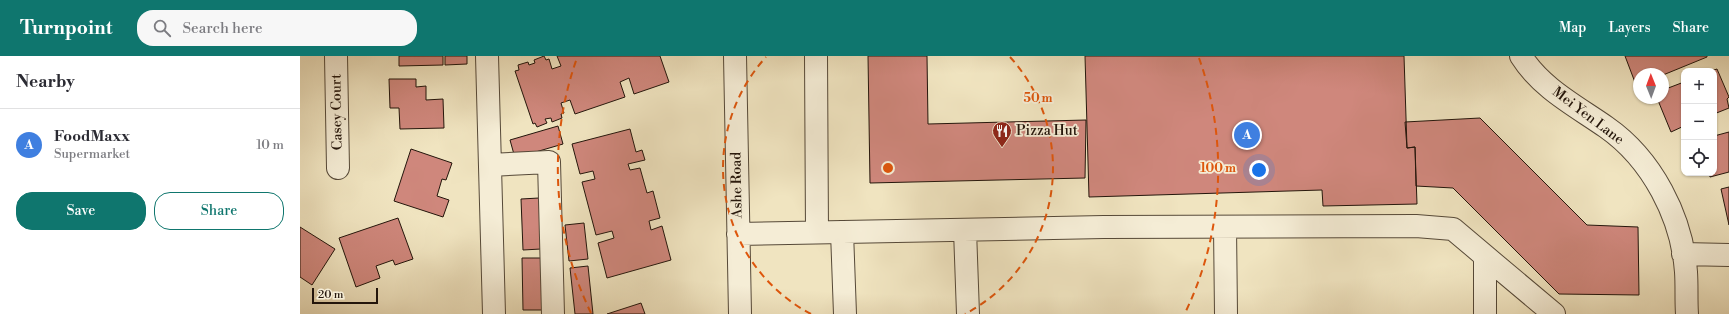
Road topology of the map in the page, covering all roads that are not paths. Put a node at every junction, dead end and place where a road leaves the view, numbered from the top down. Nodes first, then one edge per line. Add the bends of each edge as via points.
1 (336, 56) edge
2 (487, 56) edge
3 (735, 56) edge
4 (816, 56) edge
5 (1521, 56) edge
6 (490, 165) junction
7 (338, 168) dead end
8 (1225, 226) junction
9 (965, 230) junction
10 (817, 232) junction
11 (842, 232) junction
12 (738, 234) junction
13 (1684, 254) junction
14 (1729, 255) edge
15 (1485, 256) junction
16 (494, 314) edge
17 (553, 314) edge
18 (740, 314) edge
19 (845, 314) edge
20 (968, 314) edge
21 (1226, 314) edge
22 (1485, 314) edge
23 (1554, 314) edge
24 (1687, 314) edge

1 - 7 street, Casey Court
2 - 6 street
3 - 12 street, Ashe Road
4 - 10 street
5 - 13 street, Mei Yen Lane via 1547,86 1608,128 1631,149 1653,176 1670,207
6 - 16 street
6 - 17 street via 549,162
8 - 9 street
8 - 15 street via 1416,226 1453,229
8 - 21 street
9 - 11 street
9 - 20 street
10 - 11 street
10 - 12 street
11 - 19 street
12 - 18 street, Ashe Road
13 - 14 street
13 - 24 street, Mei Yen Lane
15 - 22 street
15 - 23 street

